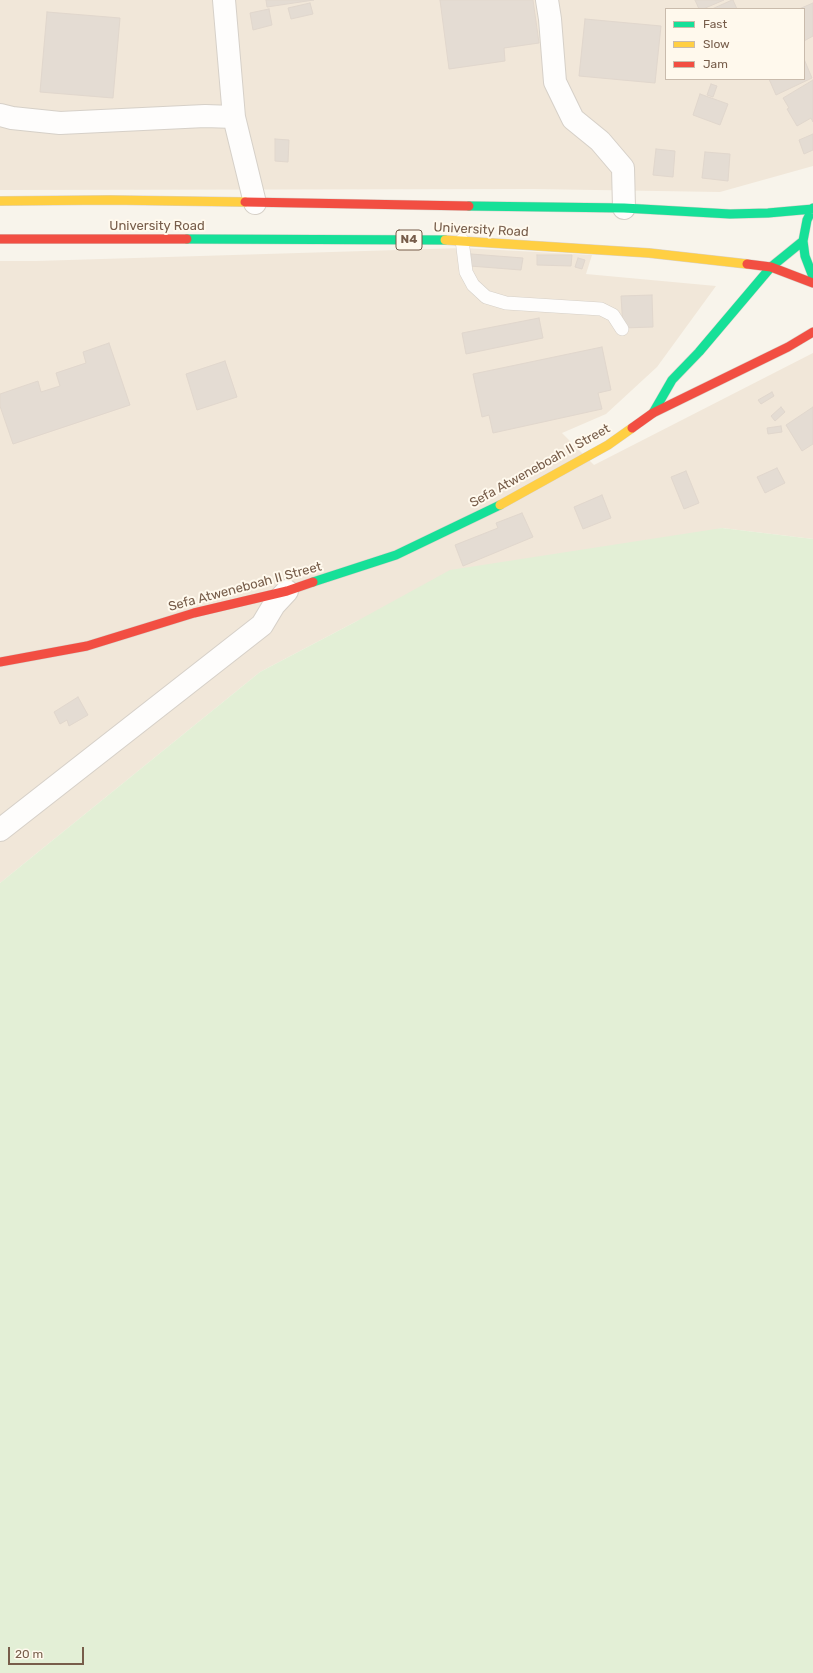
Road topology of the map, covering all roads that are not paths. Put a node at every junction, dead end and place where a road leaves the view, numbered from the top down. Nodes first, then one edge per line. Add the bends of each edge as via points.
1 (224, 0) edge
2 (547, 0) edge
3 (0, 115) edge
4 (234, 116) junction
5 (0, 201) edge
6 (255, 203) junction
7 (624, 208) junction
8 (813, 209) edge
9 (0, 239) edge
10 (462, 240) junction
11 (803, 241) junction
12 (771, 267) junction
13 (813, 277) edge
14 (813, 283) edge
15 (622, 329) dead end
16 (813, 332) edge
17 (653, 413) junction
18 (287, 591) junction
19 (0, 662) edge
20 (0, 830) edge

1 - 4 street
2 - 7 street via 555,82 573,119 600,141 623,168
3 - 4 street via 60,123
4 - 6 street
5 - 6 main road, University Road
6 - 7 main road, University Road
7 - 8 main road, University Road via 730,214
8 - 11 main road via 807,220
9 - 10 main road, University Road / N4
10 - 12 main road, University Road / N4 via 649,253
10 - 15 lane via 466,272 473,285 486,297 506,303 601,309 613,315
11 - 12 main road, Sefa Atweneboah II Street
11 - 13 main road via 805,256
12 - 14 main road, University Road / N4
12 - 17 main road, Sefa Atweneboah II Street via 672,380
16 - 17 main road, Sefa Atweneboah II Street via 788,347
17 - 18 main road, Sefa Atweneboah II Street via 608,445 481,515 396,555
18 - 19 main road, Sefa Atweneboah II Street via 194,613 87,646
18 - 20 street via 274,605 262,625

